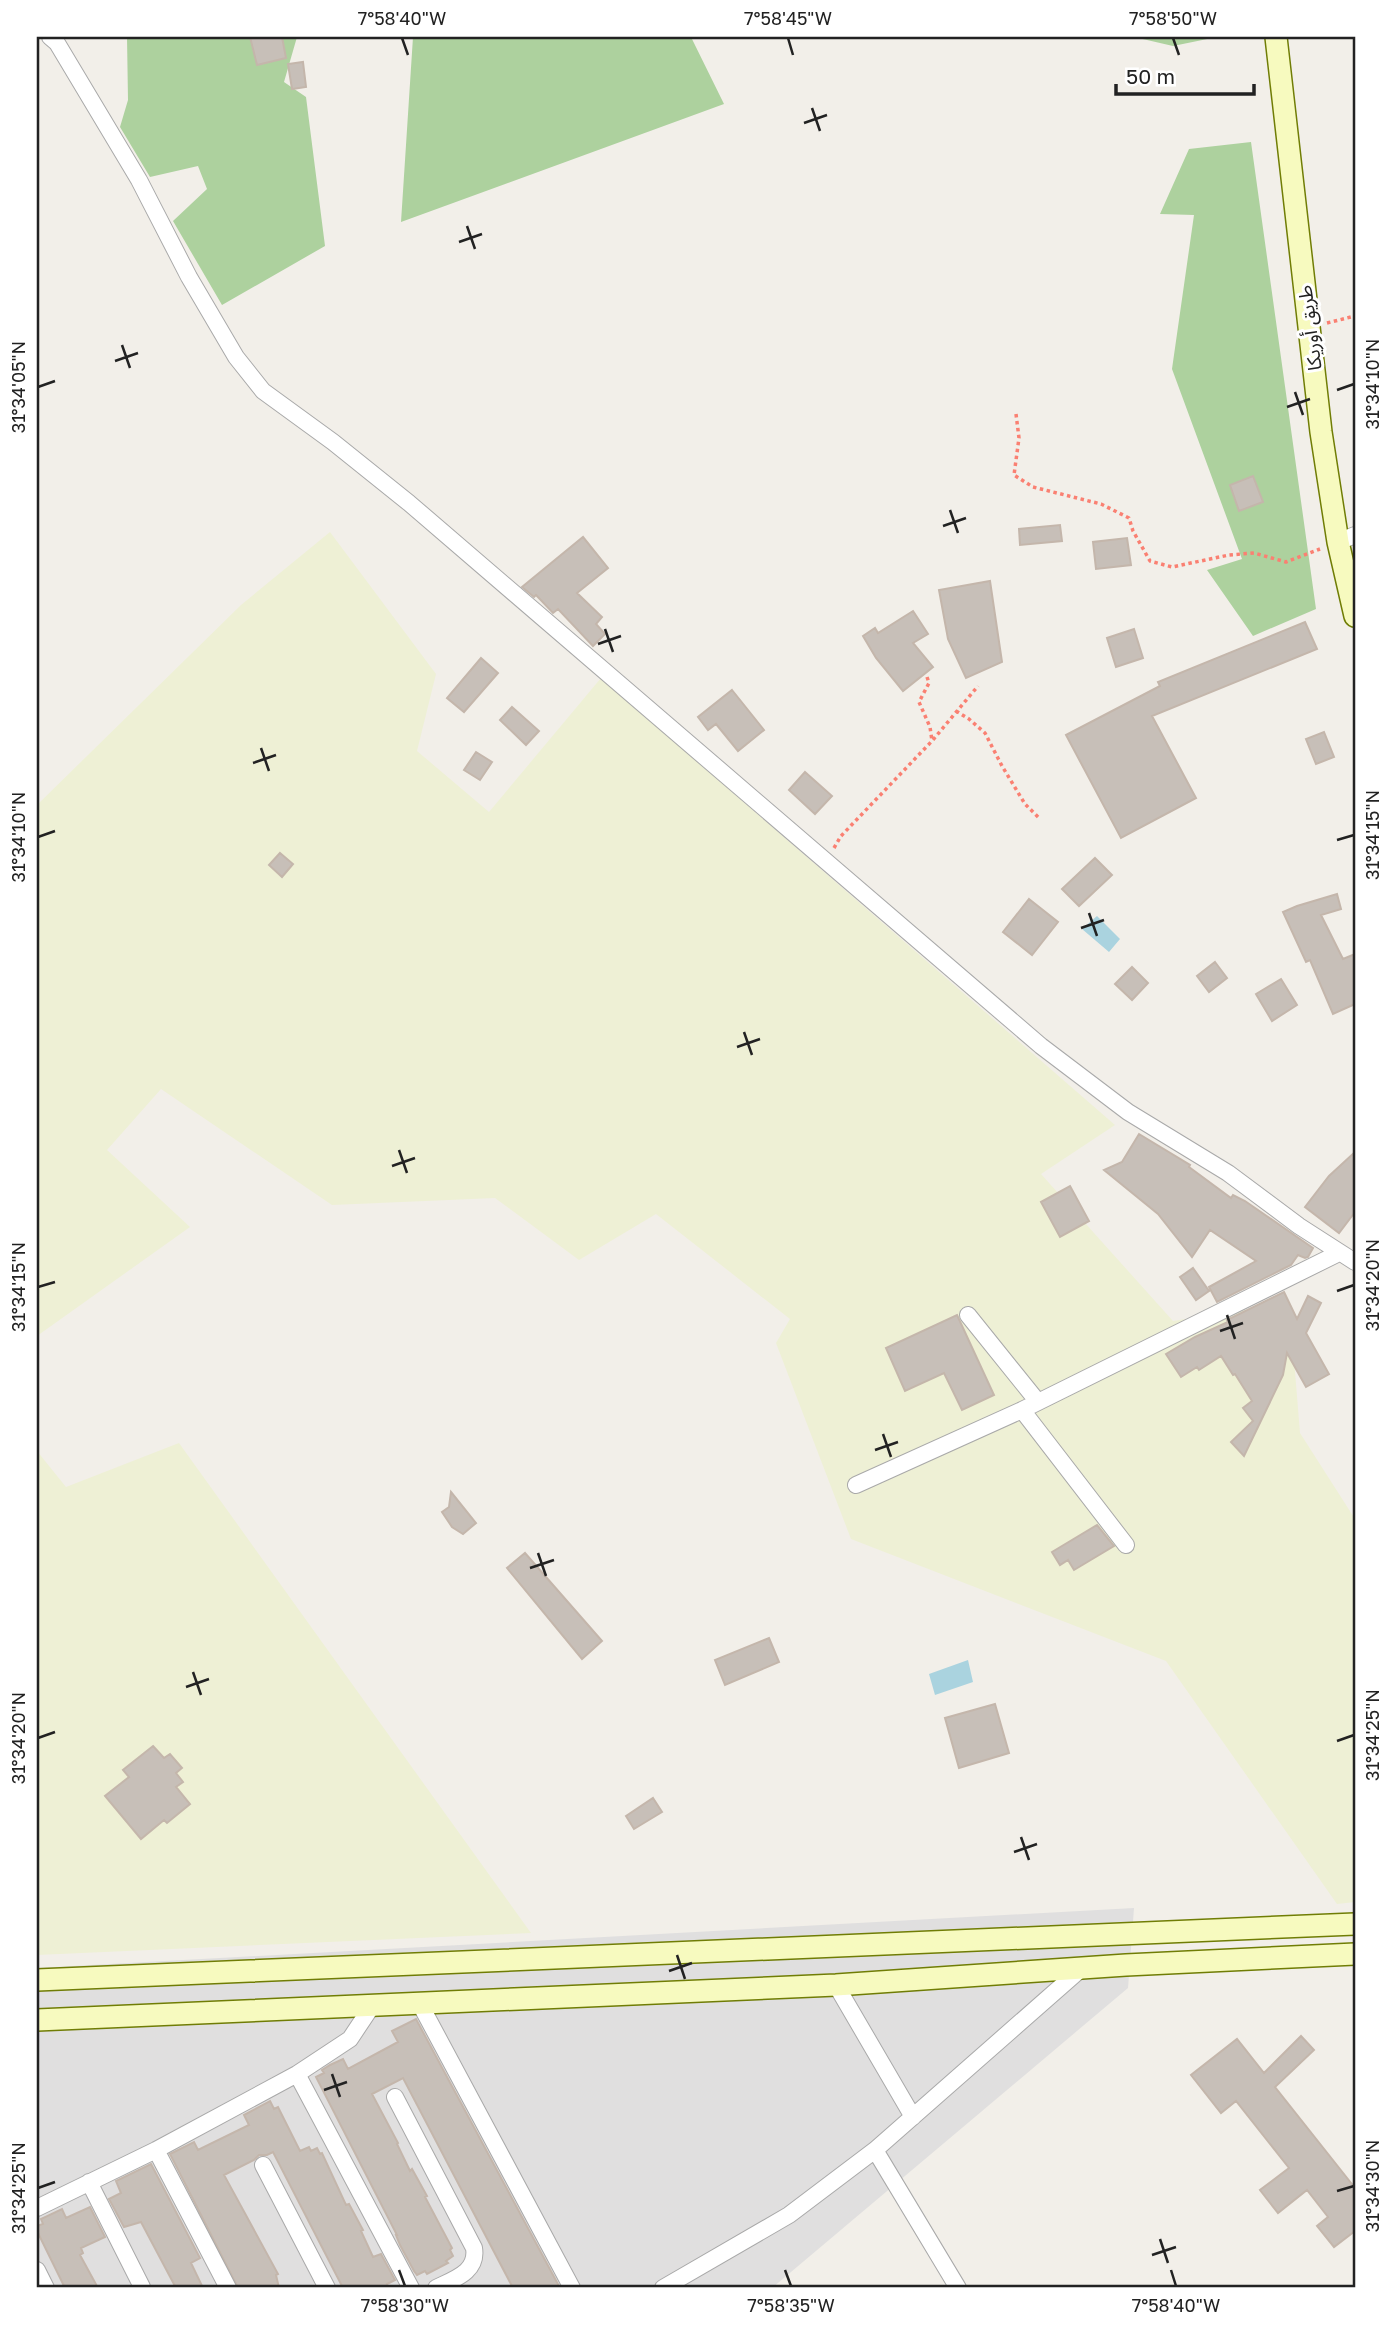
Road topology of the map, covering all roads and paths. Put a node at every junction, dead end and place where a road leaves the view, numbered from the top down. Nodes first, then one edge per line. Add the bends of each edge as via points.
1 (50, 37) edge
2 (1276, 37) edge
3 (1355, 316) edge
4 (1309, 327) junction
5 (1016, 414) dead end
6 (1347, 538) edge
7 (1355, 616) edge
8 (927, 677) dead end
9 (978, 686) dead end
10 (956, 711) junction
11 (932, 741) junction
12 (1040, 819) dead end
13 (827, 863) junction
14 (1350, 1257) edge
15 (968, 1315) dead end
16 (1038, 1402) junction
17 (1022, 1410) junction
18 (856, 1485) dead end
19 (1126, 1545) dead end
20 (1355, 1924) edge
21 (1126, 1933) junction
22 (1081, 1936) junction
23 (1355, 1954) edge
24 (1126, 1965) junction
25 (1083, 1968) junction
26 (37, 1980) edge
27 (836, 1985) junction
28 (420, 2004) junction
29 (372, 2006) junction
30 (37, 2020) edge
31 (298, 2074) junction
32 (395, 2097) dead end
33 (913, 2117) junction
34 (156, 2150) junction
35 (875, 2150) junction
36 (263, 2165) dead end
37 (89, 2182) junction
38 (37, 2208) edge
39 (37, 2270) edge
40 (142, 2287) edge
41 (46, 2288) edge
42 (228, 2288) edge
43 (327, 2288) edge
44 (411, 2288) edge
45 (436, 2288) edge
46 (572, 2288) edge
47 (663, 2288) edge
48 (958, 2288) edge

1 - 13 street via 139,180 236,357 262,391 409,503
2 - 4 street, طريق أوريكا
3 - 4 path
4 - 6 street, طريق أوريكا via 1321,432
5 - 6 path via 1019,438 1014,475 1033,486 1101,504 1129,518 1150,561 1172,567 1255,553 1286,562
6 - 7 street, طريق أوريكا
8 - 11 path via 919,702
9 - 10 path
10 - 11 path
10 - 12 path via 985,733 1025,804
11 - 13 path via 841,836
13 - 14 street via 1041,1046 1128,1112 1228,1173
14 - 16 street
15 - 16 street
16 - 17 street
17 - 18 street
17 - 19 street
20 - 21 street
21 - 22 street
21 - 24 street
22 - 25 street
22 - 26 street
23 - 24 street
24 - 25 street
25 - 27 street
25 - 33 street
27 - 28 street
27 - 33 street
28 - 29 street
28 - 46 street
29 - 30 street
29 - 31 street via 350,2039
31 - 34 street
31 - 44 street
32 - 45 street via 474,2248 470,2269
33 - 35 street
34 - 37 street
34 - 42 street
35 - 47 street via 789,2215
35 - 48 street
36 - 43 street
37 - 38 street
37 - 40 street
39 - 41 street

